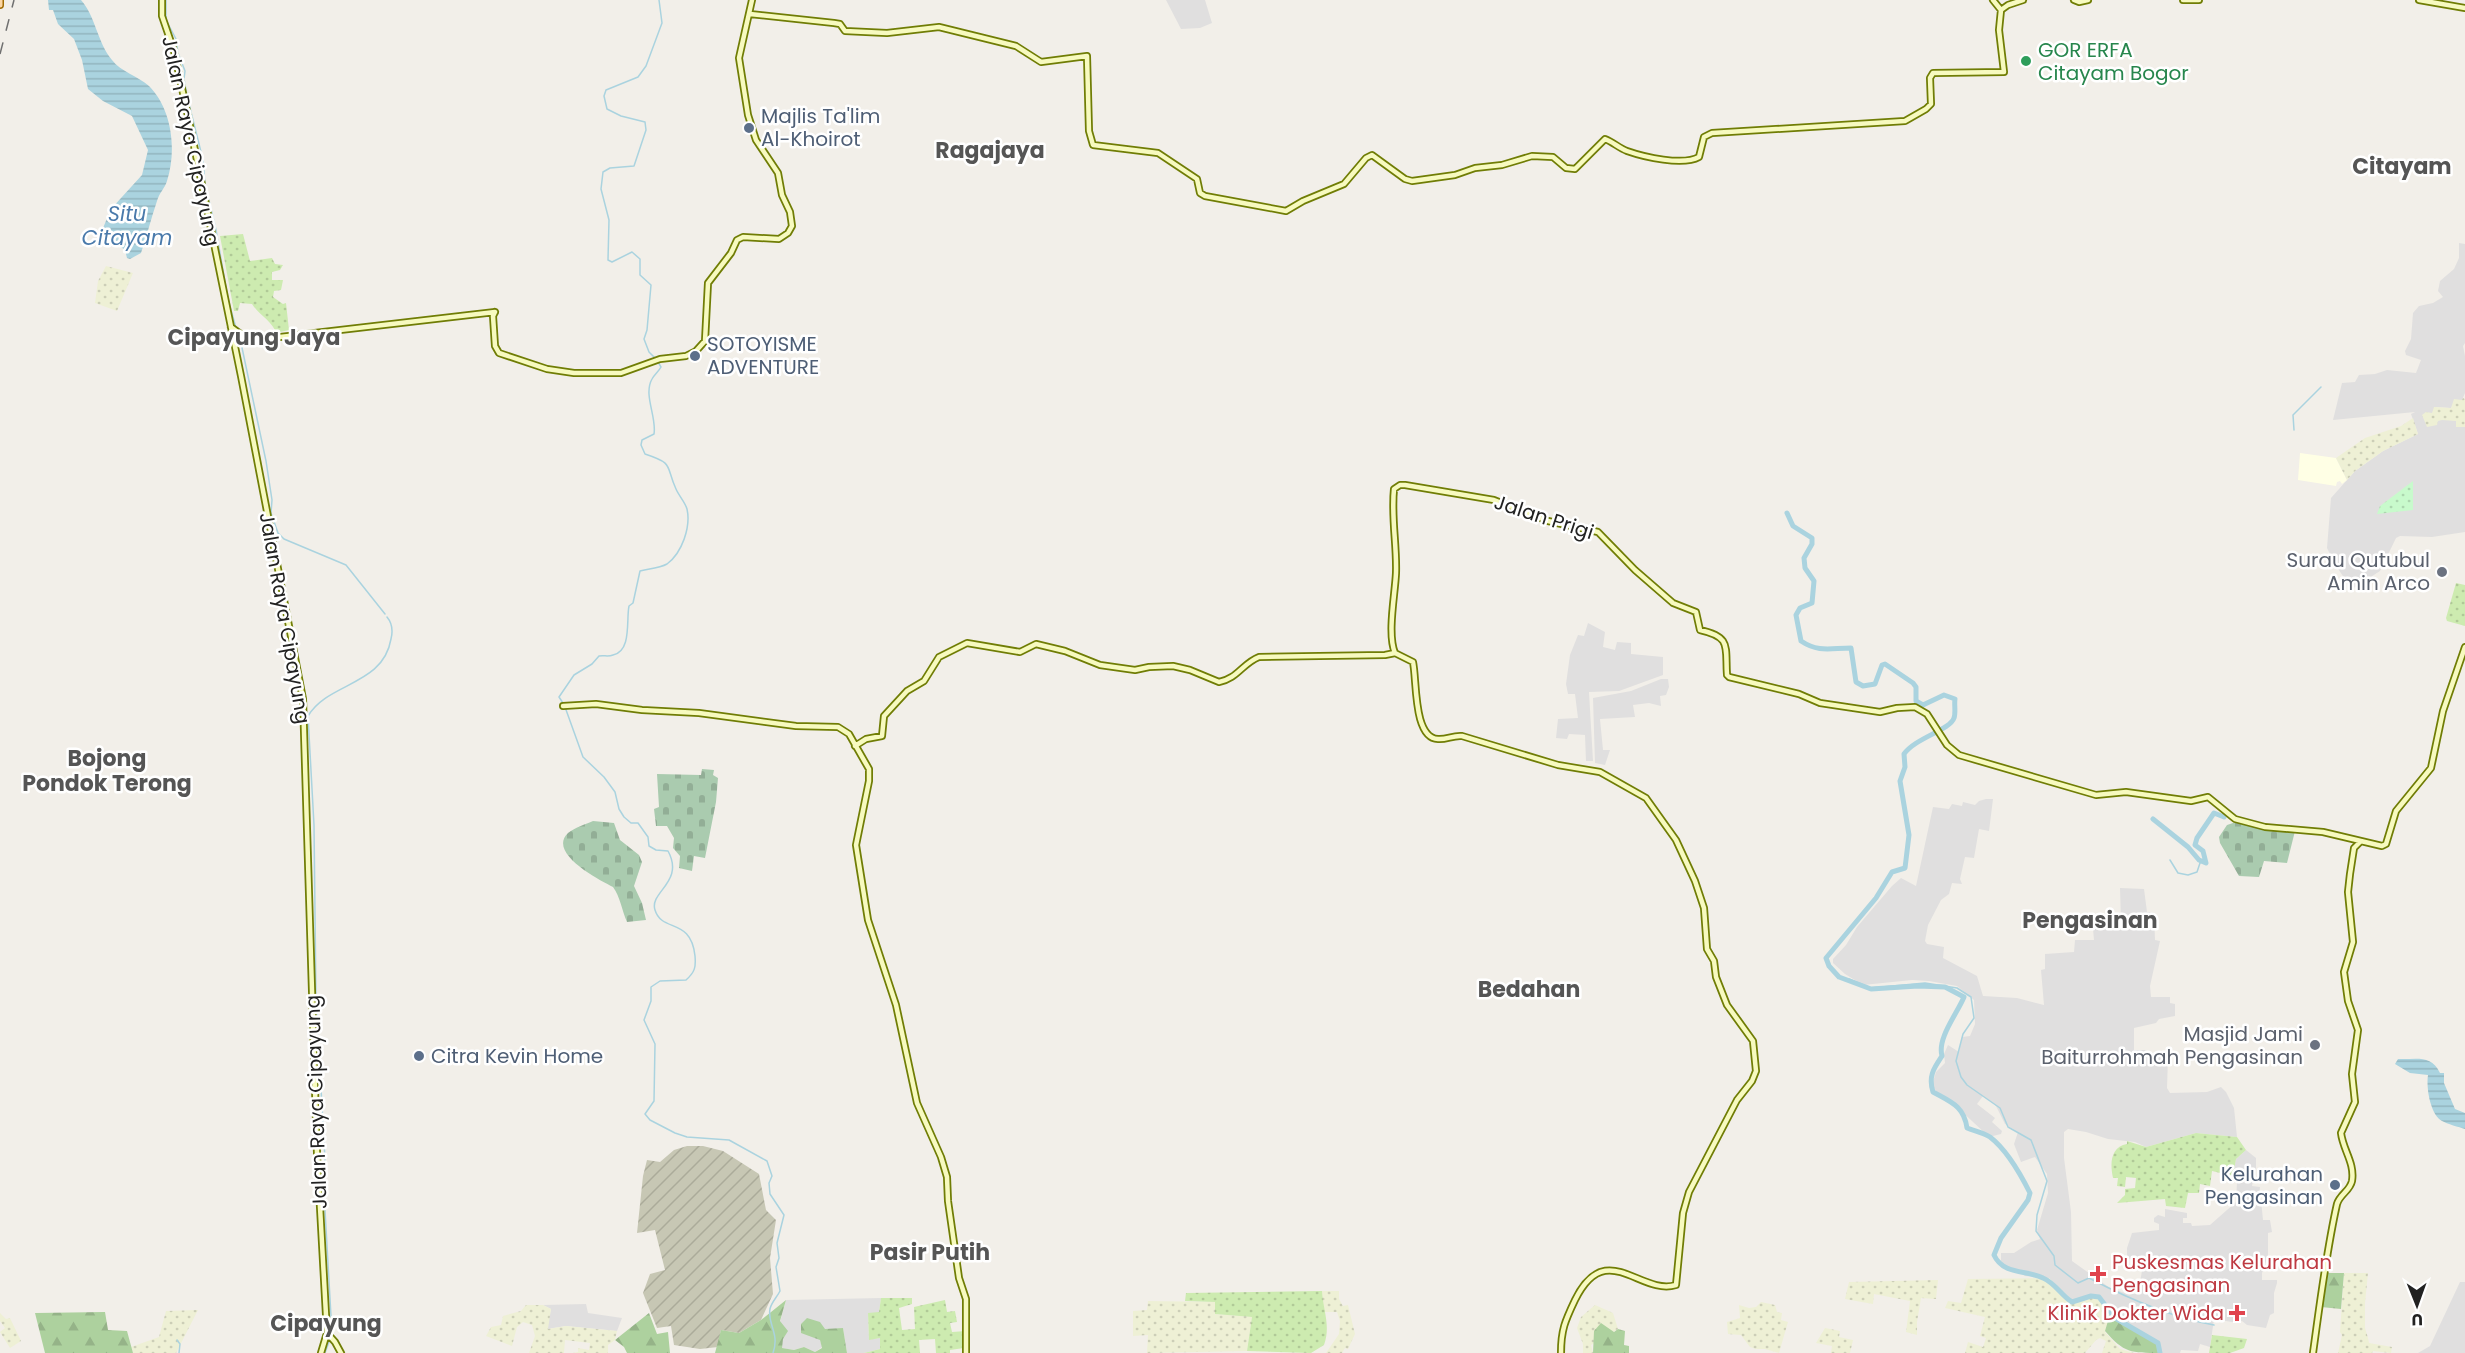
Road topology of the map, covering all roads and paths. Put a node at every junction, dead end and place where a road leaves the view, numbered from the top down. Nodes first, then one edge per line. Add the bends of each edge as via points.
1 (0, 0) edge
2 (162, 0) edge
3 (752, 0) edge
4 (1993, 0) edge
5 (2023, 0) edge
6 (2074, 0) edge
7 (2088, 0) edge
8 (2183, 0) edge
9 (2199, 0) edge
10 (2419, 0) edge
11 (0, 5) edge
12 (2465, 8) edge
13 (2001, 10) junction
14 (750, 14) junction
15 (235, 329) junction
16 (239, 340) junction
17 (2465, 647) edge
18 (1395, 653) junction
19 (566, 706) dead end
20 (855, 746) junction
21 (2348, 840) junction
22 (2360, 842) junction
23 (2354, 848) junction
24 (330, 1339) junction
25 (321, 1353) edge
26 (341, 1353) edge
27 (966, 1353) edge
28 (1561, 1353) edge
29 (2313, 1353) edge

1 - 11 main road
2 - 15 street, Jalan Raya Cipayung via 162,16 174,51
3 - 14 street
4 - 13 street
5 - 13 street
6 - 7 street
8 - 9 street
10 - 12 street
13 - 14 street via 2004,72 1933,73 1929,78 1931,104 1905,121 1712,133 1704,137 1699,157 1691,160 1665,160 1630,152 1605,140 1575,169 1566,168 1553,158 1532,156 1417,181 1404,178 1372,155 1344,184 1286,211 1205,196 1200,193 1197,179 1162,154 1093,145 1087,56 1041,62 1016,46 939,27 854,33 845,31 840,24
14 - 16 street via 739,58 748,115 756,140 778,173 791,230 779,238 737,240 708,283 706,333 701,347 686,356 657,360 628,372 562,372 510,358 496,350 492,313
15 - 16 street
15 - 16 street, Jalan Raya Cipayung
16 - 24 street, Jalan Raya Cipayung via 303,703 317,1153
17 - 22 street via 2443,711 2430,771 2396,811 2385,845
18 - 20 street via 1258,657 1238,675 1219,682 1173,666 1136,670 1100,665 1036,644 1020,652 967,643 939,657 924,681 907,691 884,716 882,736
18 - 21 street, Jalan Prigi via 1394,489 1402,485 1494,500 1548,521 1598,532 1673,603 1696,612 1700,630 1723,639 1728,677 1820,703 1880,712 1915,707 1927,714 1947,745 1963,756 2073,789 2096,795 2126,792 2191,801 2208,797 2235,819
18 - 28 street via 1413,662 1420,722 1433,737 1462,736 1558,765 1600,772 1651,803 1676,840 1695,880 1716,977 1727,1005 1755,1048 1755,1077 1740,1095 1687,1197 1676,1284 1658,1284 1613,1271 1589,1278 1564,1322
19 - 20 street via 602,705 796,726 840,727
20 - 27 street via 867,764 869,776 857,836 868,920 896,1005 917,1103 947,1177 958,1278 966,1299
21 - 22 street
21 - 23 street
22 - 23 street
23 - 29 street via 2348,892 2353,942 2344,972 2358,1030 2352,1074 2355,1102 2341,1132 2352,1165 2352,1182 2338,1202
24 - 25 street, Jalan Raya Cipayung
24 - 26 street

